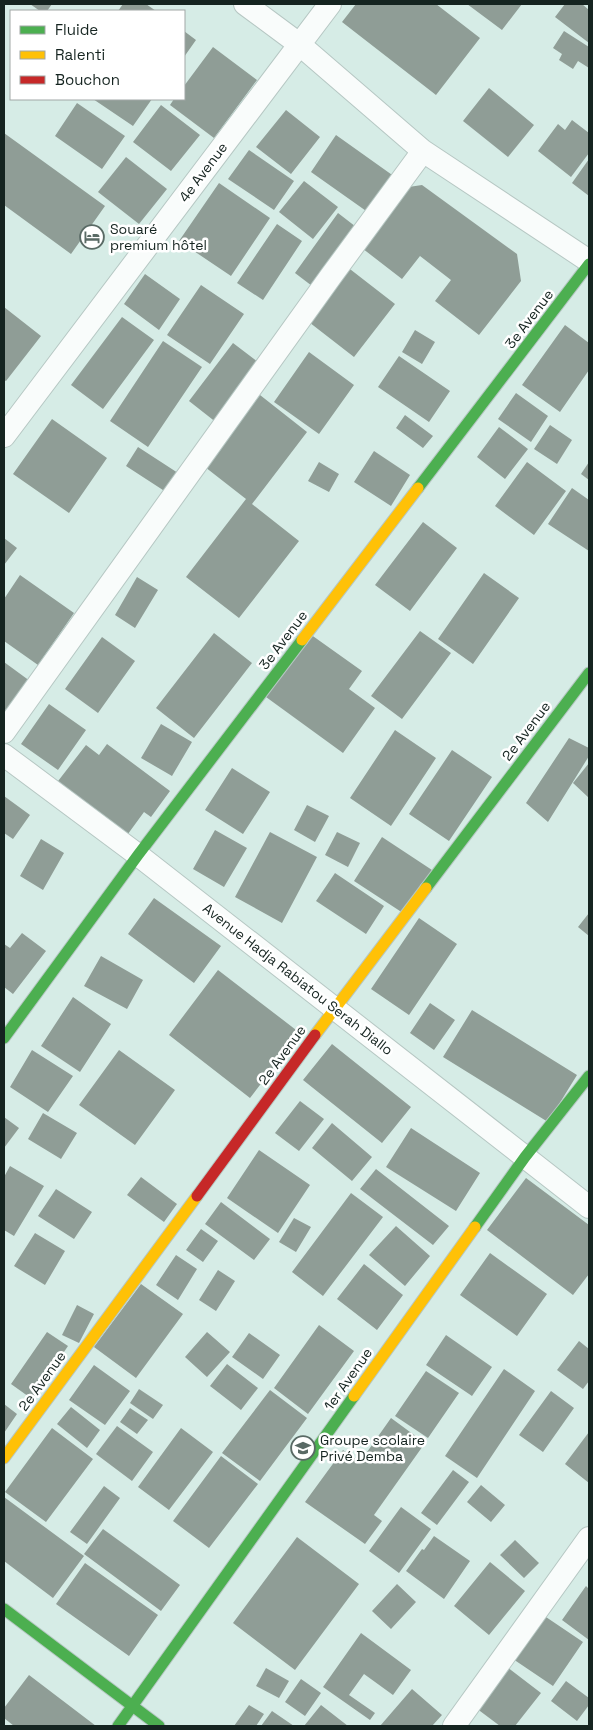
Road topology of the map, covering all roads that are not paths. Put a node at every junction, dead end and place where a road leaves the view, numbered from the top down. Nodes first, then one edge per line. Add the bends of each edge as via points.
1 (245, 4) edge
2 (330, 4) edge
3 (299, 44) junction
4 (423, 151) junction
5 (589, 262) edge
6 (4, 436) edge
7 (589, 673) edge
8 (4, 732) edge
9 (4, 755) edge
10 (138, 855) junction
11 (335, 1008) junction
12 (4, 1038) edge
13 (589, 1076) edge
14 (525, 1157) junction
15 (589, 1207) edge
16 (4, 1458) edge
17 (589, 1538) edge
18 (4, 1609) edge
19 (133, 1707) junction
20 (118, 1726) edge
21 (159, 1726) edge
22 (454, 1726) edge

1 - 3 street
2 - 3 street, 4e Avenue
3 - 4 street
3 - 6 street, 4e Avenue
4 - 5 street
4 - 8 street
5 - 10 street, 3e Avenue
7 - 11 street, 2e Avenue
9 - 10 street, Avenue Hadja Rabiatou Serah Diallo
10 - 11 street, Avenue Hadja Rabiatou Serah Diallo
10 - 12 street, 3e Avenue
11 - 14 street, Avenue Hadja Rabiatou Serah Diallo
11 - 16 street, 2e Avenue
13 - 14 street, 1er Avenue
14 - 15 street, Avenue Hadja Rabiatou Serah Diallo
14 - 19 street, 1er Avenue
17 - 22 street
18 - 19 street
19 - 20 street, 1er Avenue
19 - 21 street

